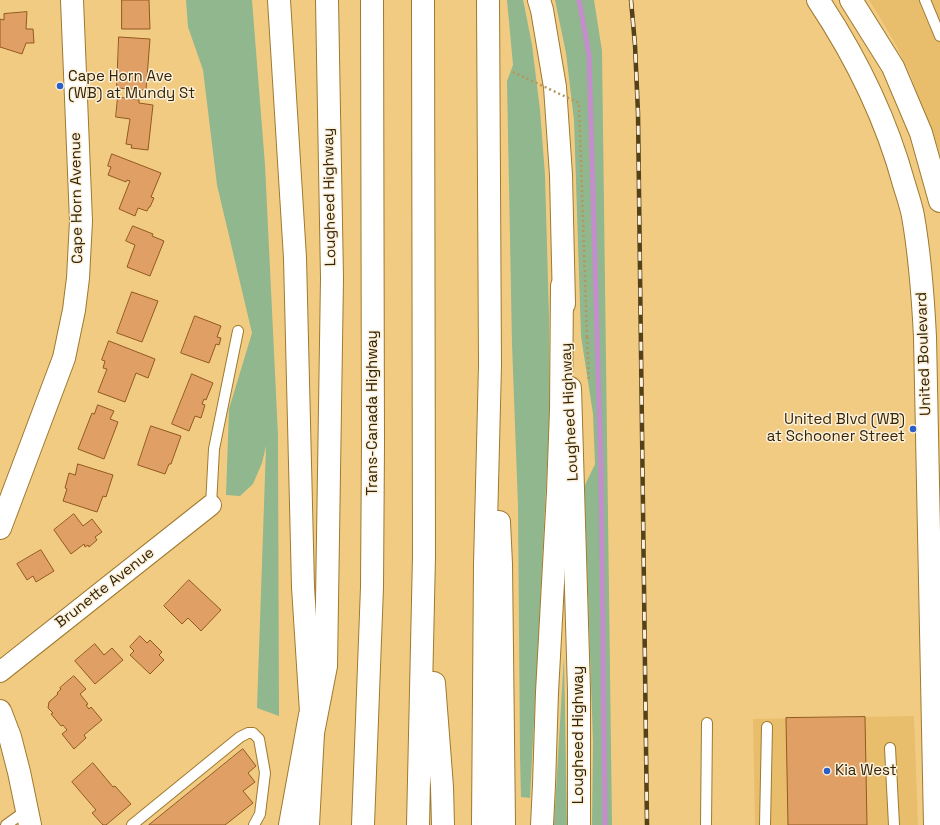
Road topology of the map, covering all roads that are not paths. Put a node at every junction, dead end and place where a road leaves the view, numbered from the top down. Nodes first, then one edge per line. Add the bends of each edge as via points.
1 (72, 0) edge
2 (279, 0) edge
3 (327, 0) edge
4 (372, 0) edge
5 (423, 0) edge
6 (488, 0) edge
7 (539, 0) edge
8 (818, 0) edge
9 (851, 0) edge
10 (926, 0) edge
11 (940, 36) edge
12 (939, 190) edge
13 (562, 286) junction
14 (238, 330) dead end
15 (932, 337) edge
16 (490, 365) junction
17 (210, 505) joint
18 (0, 528) edge
19 (424, 556) junction
20 (936, 643) edge
21 (0, 672) edge
22 (0, 711) edge
23 (312, 723) junction
24 (707, 723) dead end
25 (767, 727) dead end
26 (890, 748) dead end
27 (28, 818) edge
28 (6, 825) edge
29 (132, 825) edge
30 (254, 825) edge
31 (290, 825) edge
32 (308, 825) edge
33 (363, 825) edge
34 (418, 825) edge
35 (443, 825) edge
36 (483, 825) edge
37 (504, 825) edge
38 (542, 825) edge
39 (579, 825) edge
40 (706, 825) edge
41 (765, 825) edge
42 (894, 825) edge
43 (935, 825) edge

1 - 18 main road, Cape Horn Avenue via 81,221 78,284 64,358
2 - 23 main road via 295,258 303,587
3 - 23 main road, Lougheed Highway via 332,278 326,666
4 - 33 main road, Trans-Canada Highway via 372,587
5 - 19 main road
6 - 16 main road
7 - 13 main road, Lougheed Highway via 555,87 561,174
8 - 15 main road, United Boulevard via 864,78 883,118 899,165 913,215 923,295
9 - 12 main road via 893,67 920,133
10 - 11 lane
13 - 38 main road via 561,410
13 - 39 main road, Lougheed Highway via 572,409 579,691
14 - 17 lane via 214,448
15 - 20 main road, United Boulevard
16 - 36 main road
16 - 37 main road via 501,564
17 - 21 street, Brunette Avenue
19 - 34 main road
19 - 35 main road
20 - 43 main road, United Boulevard
22 - 27 main road via 10,737
23 - 31 main road
23 - 32 main road, Lougheed Highway
24 - 40 lane
25 - 41 lane
26 - 42 lane
27 - 28 lane
29 - 30 lane via 240,737 253,732 259,739 265,773 260,814

